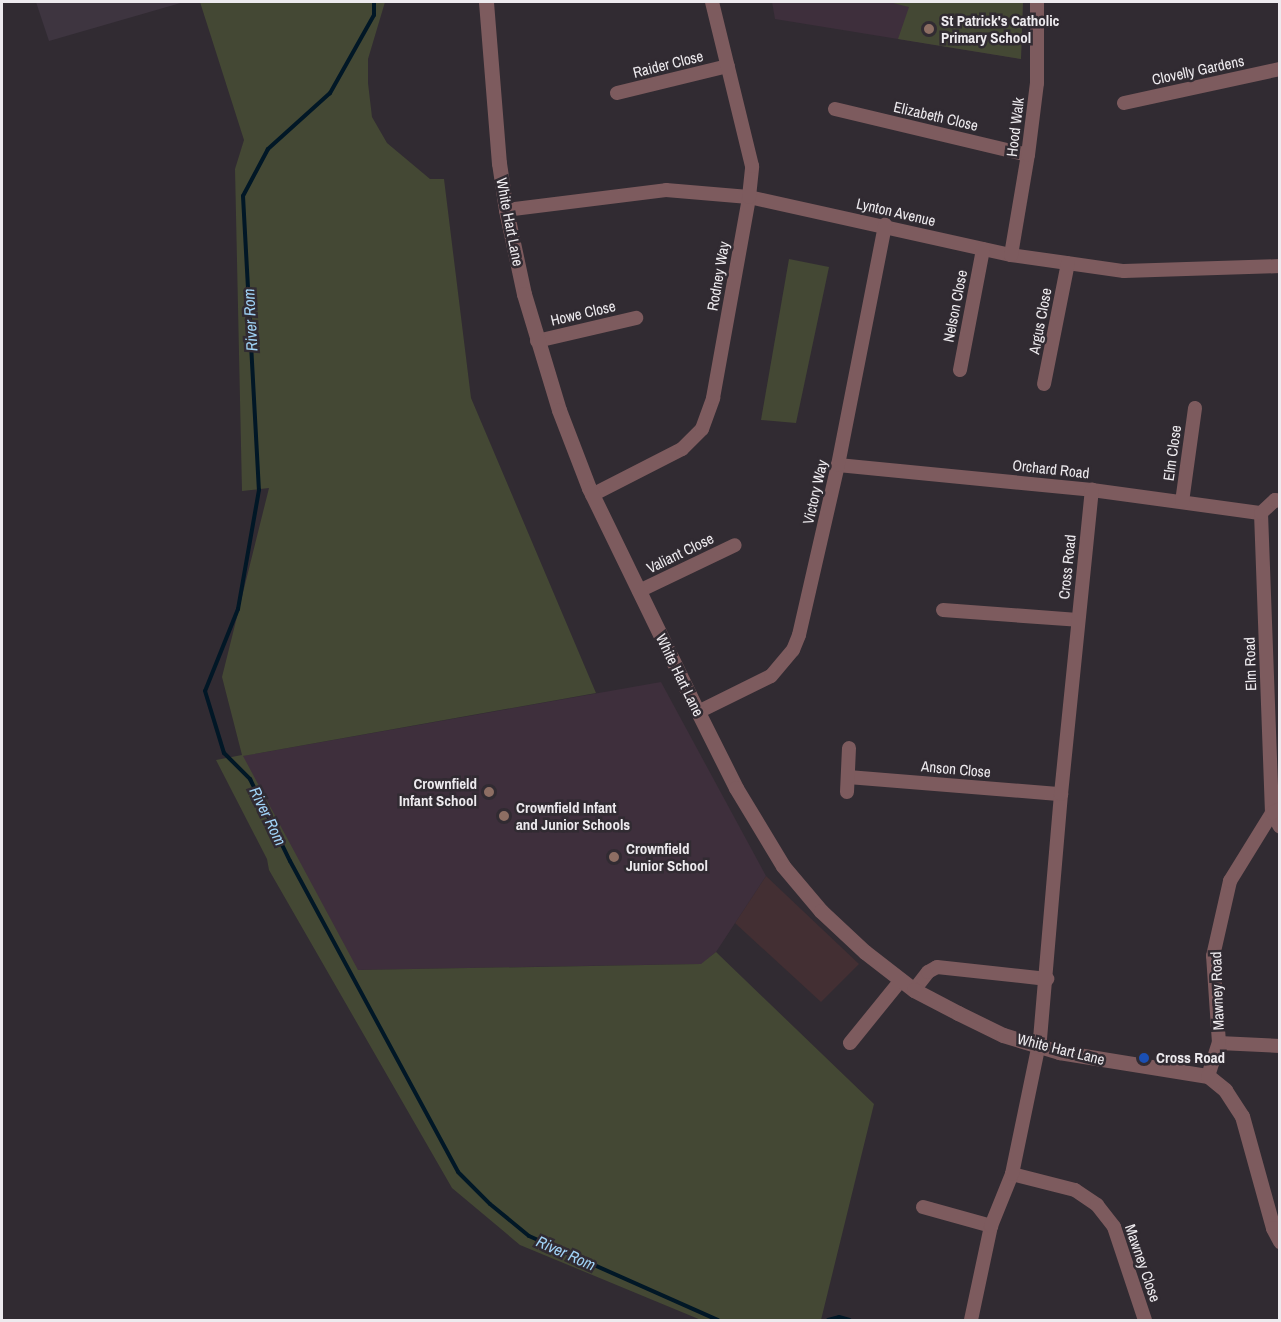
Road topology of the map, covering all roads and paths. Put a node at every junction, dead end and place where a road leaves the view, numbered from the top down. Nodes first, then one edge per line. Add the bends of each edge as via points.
1 (486, 2) edge
2 (712, 2) edge
3 (1038, 2) edge
4 (728, 66) junction
5 (1280, 69) edge
6 (617, 93) dead end
7 (1124, 103) dead end
8 (835, 109) dead end
9 (1028, 155) junction
10 (749, 197) junction
11 (506, 210) junction
12 (885, 225) junction
13 (983, 249) junction
14 (1011, 255) junction
15 (1068, 263) junction
16 (1280, 266) edge
17 (636, 318) dead end
18 (537, 341) junction
19 (960, 370) dead end
20 (1044, 384) dead end
21 (1196, 408) dead end
22 (838, 465) junction
23 (1092, 490) junction
24 (592, 495) junction
25 (1280, 501) edge
26 (1182, 502) junction
27 (1261, 513) junction
28 (735, 545) dead end
29 (639, 591) junction
30 (943, 610) dead end
31 (1078, 620) junction
32 (698, 712) junction
33 (849, 748) dead end
34 (848, 777) junction
35 (847, 792) dead end
36 (1061, 794) junction
37 (1276, 811) edge
38 (1280, 827) edge
39 (1047, 979) junction
40 (901, 980) junction
41 (914, 990) junction
42 (850, 1043) dead end
43 (1219, 1043) junction
44 (1280, 1046) edge
45 (1039, 1047) junction
46 (1208, 1076) junction
47 (1012, 1174) junction
48 (923, 1208) dead end
49 (991, 1226) junction
50 (1280, 1241) edge
51 (971, 1320) edge
52 (1145, 1320) edge

1 - 11 street, White Hart Lane
2 - 4 street, Rodney Way
3 - 9 street, Hood Walk via 1037,83
4 - 6 street, Raider Close
4 - 10 street, Rodney Way via 752,166
5 - 7 street, Clovelly Gardens
8 - 9 street, Elizabeth Close
9 - 14 street, Hood Walk
10 - 11 street, Lynton Avenue via 666,190
10 - 12 street, Lynton Avenue
10 - 24 street, Rodney Way via 713,398 702,429 682,449
11 - 18 street, White Hart Lane
12 - 13 street, Lynton Avenue
12 - 22 street, Victory Way
13 - 14 street, Lynton Avenue
13 - 19 street, Nelson Close
14 - 15 street, Lynton Avenue
15 - 16 street, Lynton Avenue via 1125,272
15 - 20 street, Argus Close
17 - 18 street, Howe Close
18 - 24 street, White Hart Lane
21 - 26 street, Elm Close
22 - 23 street, Orchard Road
22 - 32 street, Victory Way via 793,650 771,676
23 - 26 street, Orchard Road
23 - 31 street, Cross Road
24 - 29 street, White Hart Lane
25 - 27 street via 1275,500
26 - 27 street, Orchard Road
27 - 37 street, Elm Road
28 - 29 street, Valiant Close
29 - 32 street, White Hart Lane
30 - 31 street
31 - 36 street, Cross Road
32 - 40 street, White Hart Lane via 736,788 785,869 820,911
33 - 34 street
34 - 35 street
34 - 36 street, Anson Close
36 - 39 street, Cross Road
37 - 38 street
37 - 43 street, Mawney Road via 1230,881 1213,956
39 - 41 street via 937,967
39 - 45 street, Cross Road
40 - 41 street, White Hart Lane
40 - 42 street
41 - 45 street, White Hart Lane via 1003,1035
43 - 44 street
43 - 46 street, Mawney Road
45 - 46 street, White Hart Lane
45 - 47 street, Cross Road
46 - 50 street via 1225,1090 1242,1116
47 - 49 street, Cross Road
47 - 52 street, Mawney Close via 1075,1190 1097,1205 1114,1227
48 - 49 street
49 - 51 street, Cross Road

